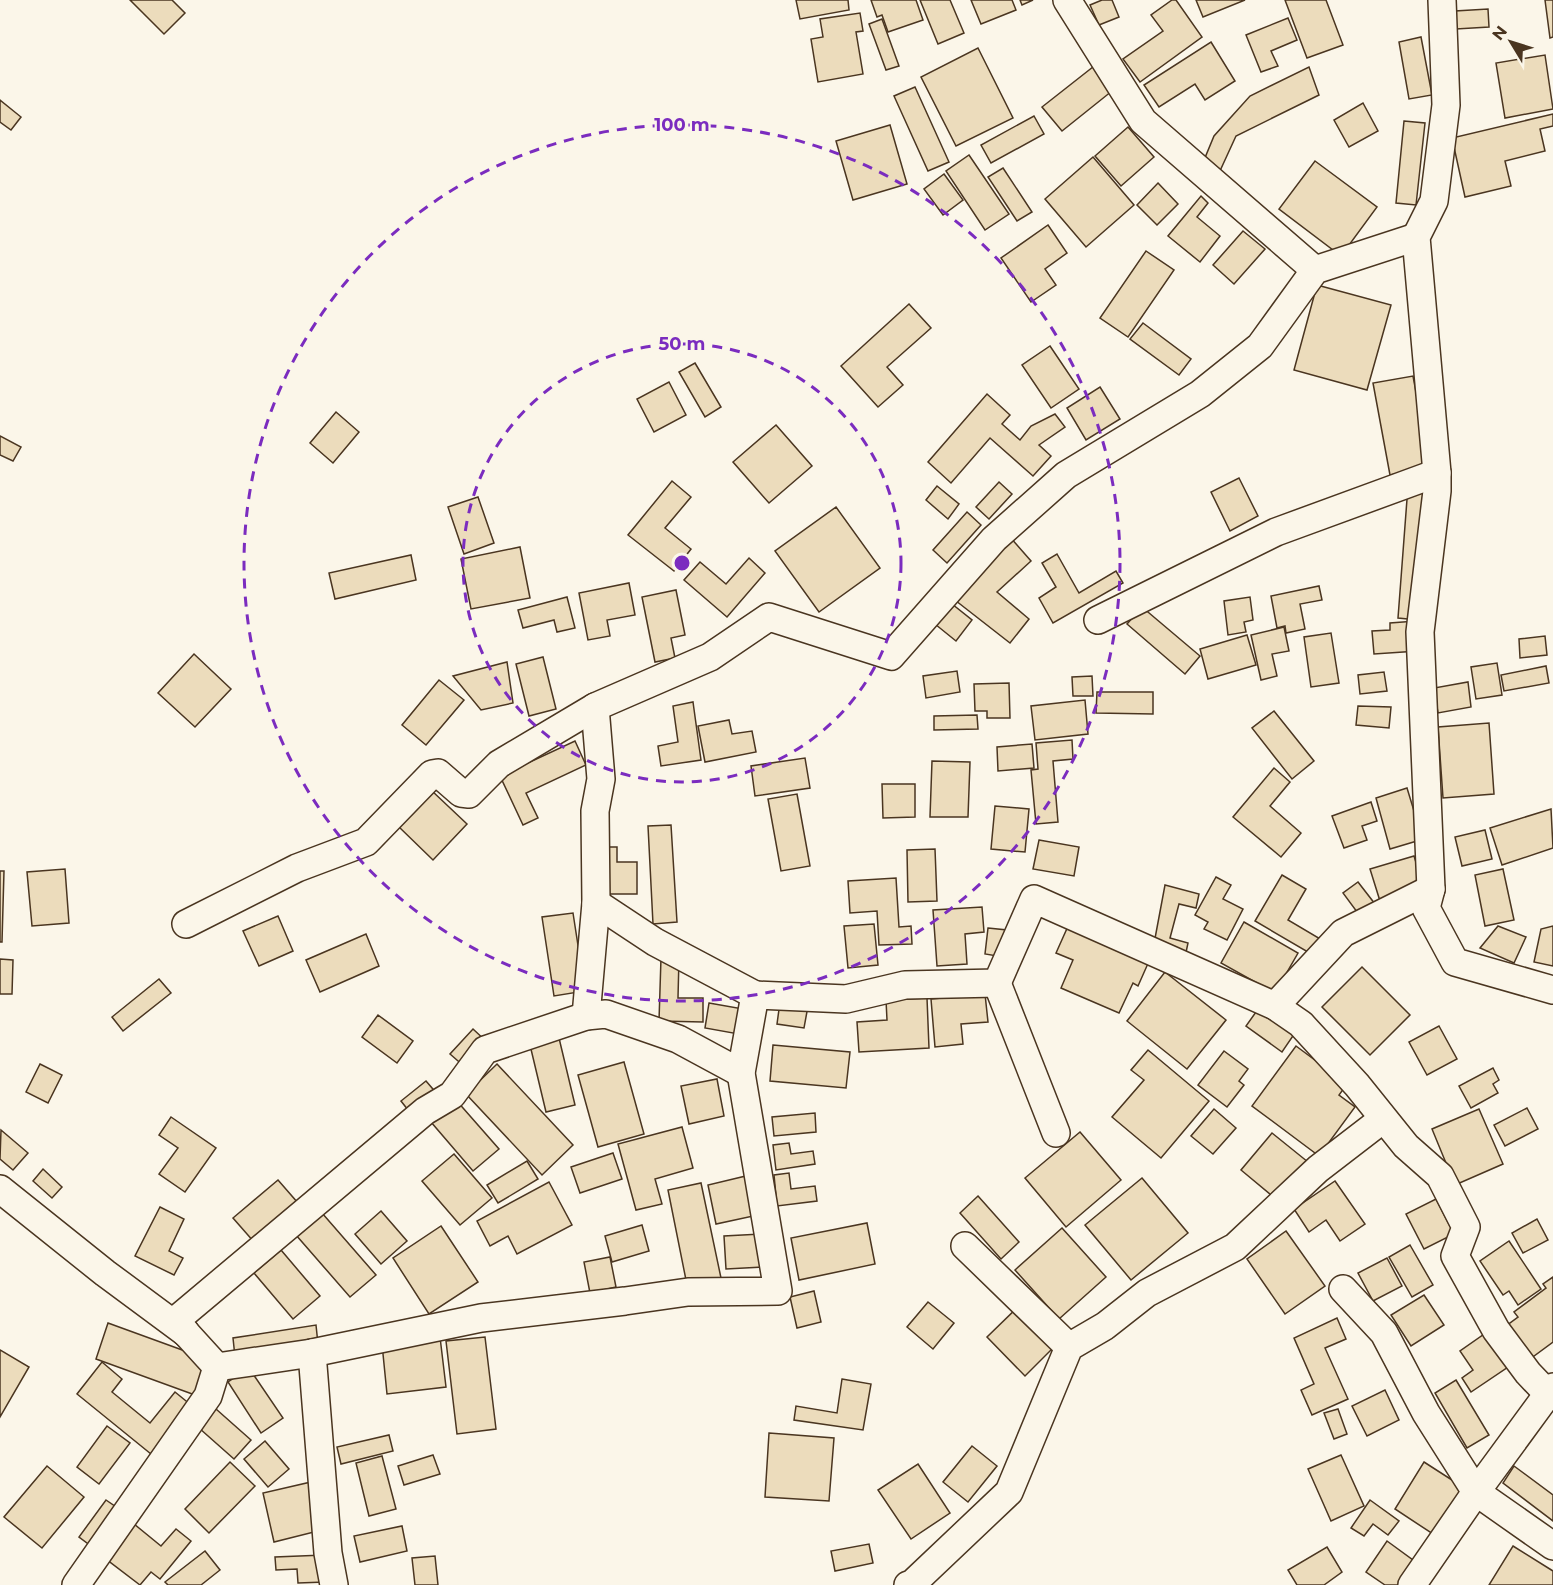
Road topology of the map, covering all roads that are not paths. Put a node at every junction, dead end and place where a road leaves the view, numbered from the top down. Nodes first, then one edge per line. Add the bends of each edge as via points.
1 (1067, 0) edge
2 (1442, 0) edge
3 (1416, 237) junction
4 (1316, 270) junction
5 (1437, 473) junction
6 (1098, 620) dead end
7 (595, 707) junction
8 (1431, 889) junction
9 (596, 903) junction
10 (186, 924) dead end
11 (998, 983) junction
12 (1553, 990) edge
13 (755, 995) junction
14 (1275, 1006) junction
15 (586, 1016) junction
16 (741, 1073) junction
17 (1383, 1119) junction
18 (1056, 1133) dead end
19 (0, 1189) edge
20 (965, 1246) dead end
21 (1343, 1289) dead end
22 (186, 1333) junction
23 (1069, 1347) junction
24 (312, 1353) junction
25 (217, 1367) junction
26 (1550, 1390) edge
27 (1476, 1492) junction
28 (1553, 1546) edge
29 (76, 1585) edge
30 (334, 1585) edge
31 (908, 1585) edge
32 (1412, 1585) edge

1 - 4 street via 1143,121
2 - 3 street via 1446,105 1434,201
3 - 4 street
3 - 5 street
4 - 7 street via 1260,346 1200,394 1066,475 994,539 891,656 769,617 710,657
5 - 6 street via 1276,532
5 - 8 street via 1420,632
7 - 9 street via 601,779 595,812
7 - 10 street via 499,764 469,794 461,793 438,773 432,774 366,842 297,868
8 - 12 street via 1426,908 1455,962
8 - 14 street via 1343,933
9 - 13 street via 655,942
9 - 15 street
11 - 13 street via 905,986 846,999
11 - 14 street via 1034,899
11 - 18 street
13 - 16 street
14 - 17 street via 1301,1024
15 - 16 street via 606,1014 678,1039
15 - 22 street via 485,1050 452,1095 425,1111 176,1320
16 - 24 street via 778,1291 688,1292 481,1317
17 - 23 street via 1318,1169 1235,1247 1148,1293
17 - 26 street via 1440,1176 1466,1227 1455,1256 1496,1330 1528,1373
19 - 22 street
20 - 23 street
21 - 27 street via 1384,1333 1426,1413
22 - 25 street
23 - 31 street via 1009,1492
24 - 25 street
24 - 30 street
25 - 29 street via 208,1396
26 - 27 street
27 - 28 street
27 - 32 street

